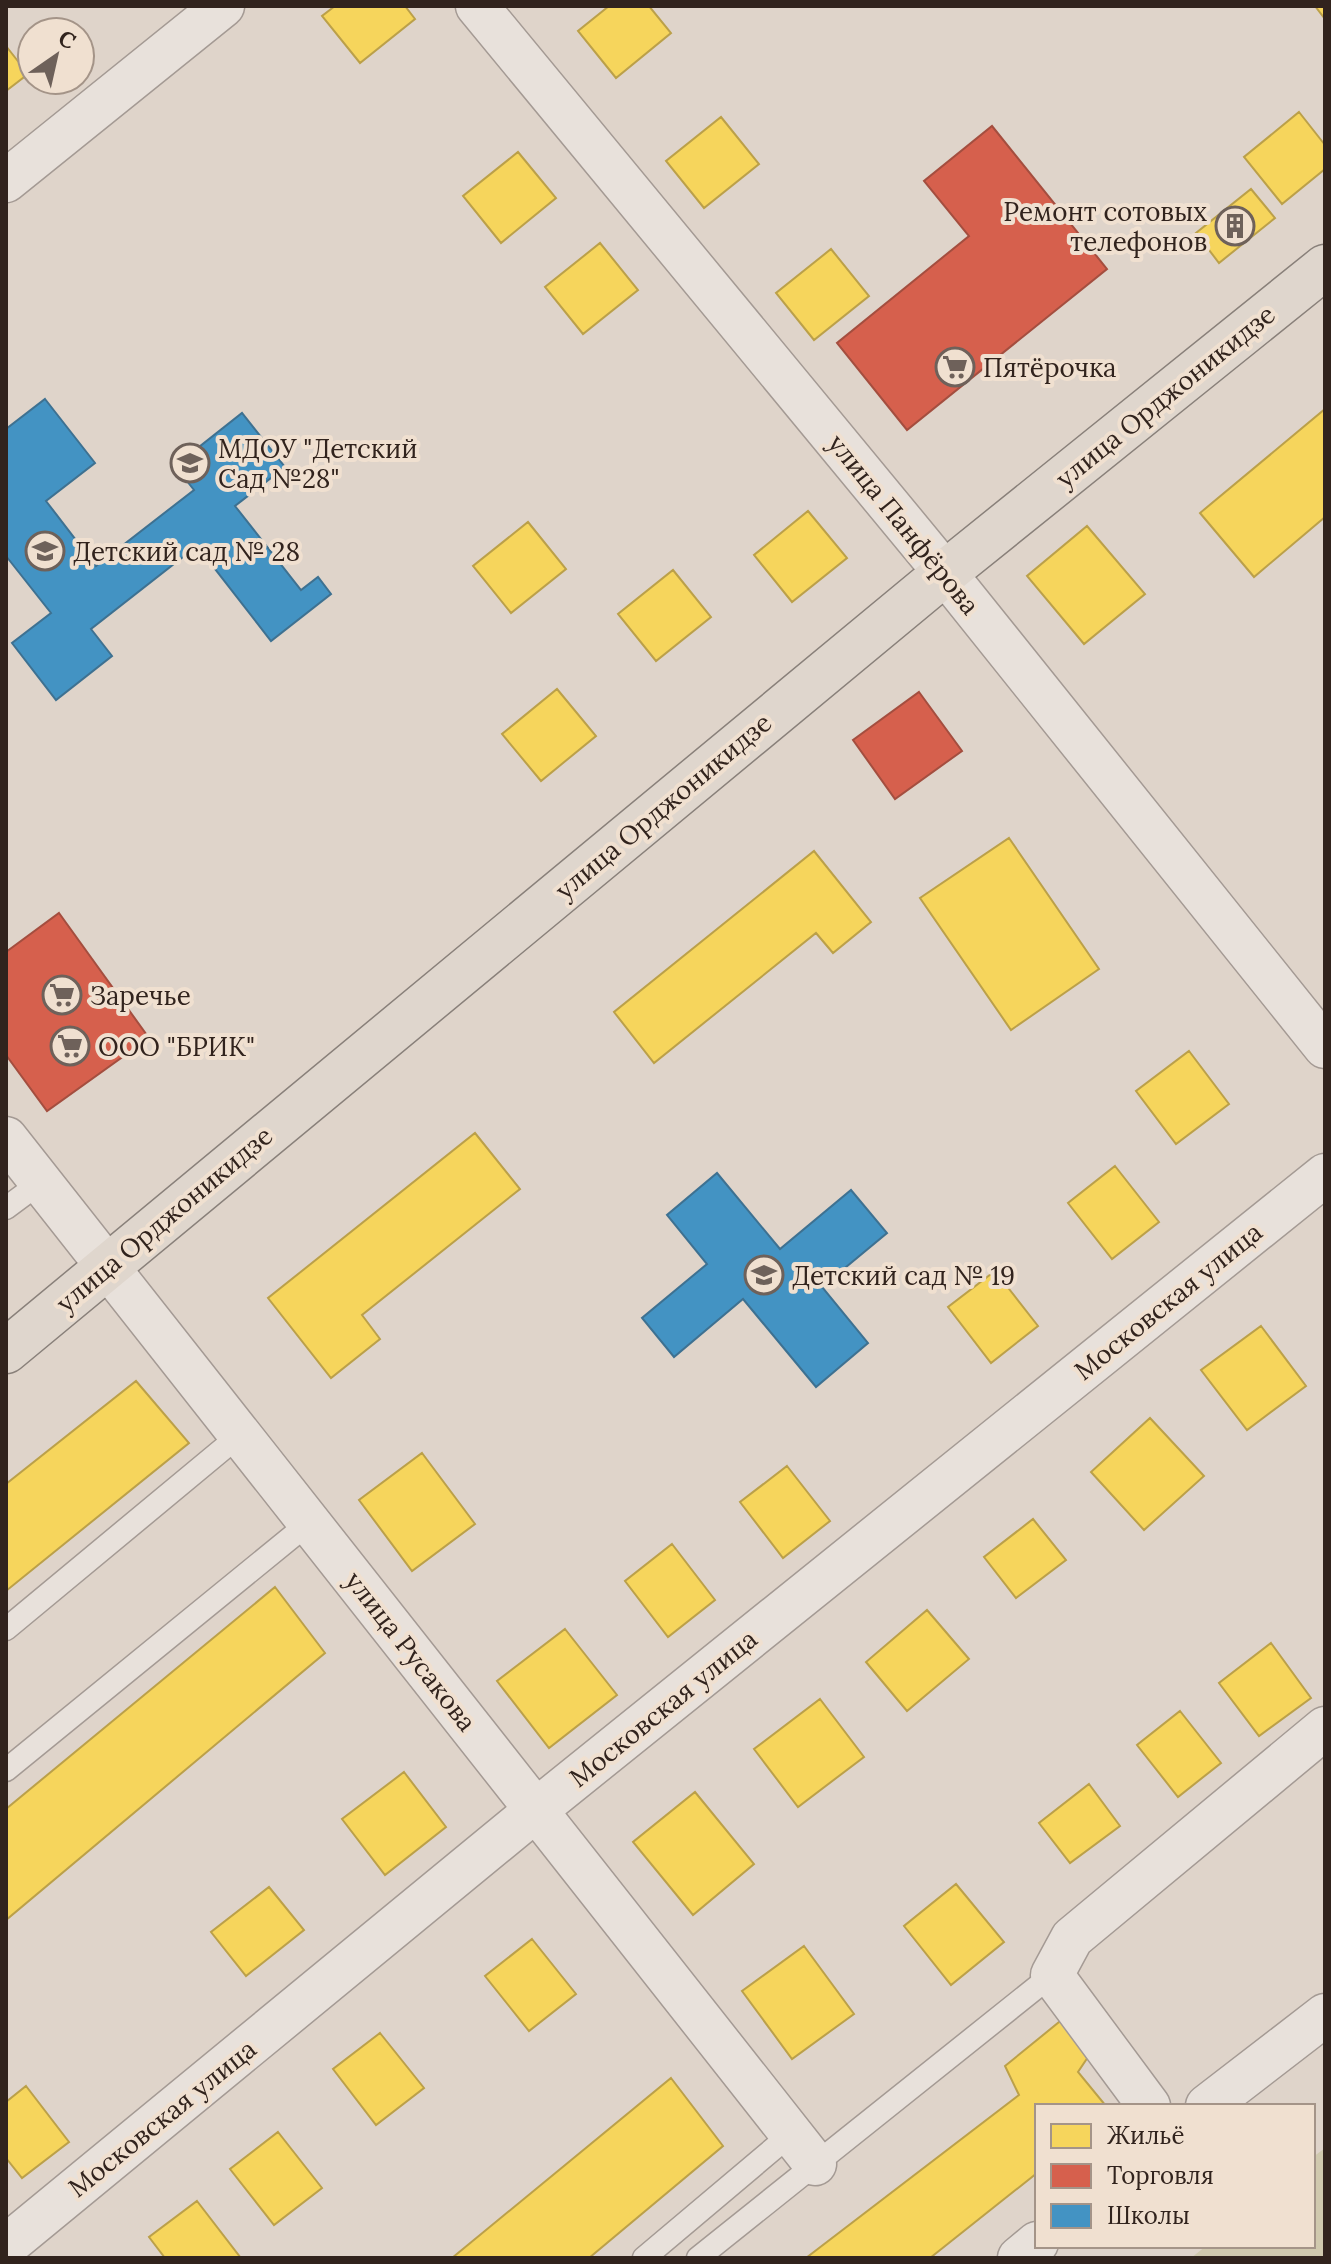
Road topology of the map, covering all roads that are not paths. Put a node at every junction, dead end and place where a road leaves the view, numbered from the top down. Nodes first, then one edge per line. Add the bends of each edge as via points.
1 (223, 6) edge
2 (477, 6) edge
3 (6, 181) edge
4 (1325, 267) edge
5 (945, 573) junction
6 (1325, 1047) edge
7 (6, 1138) edge
8 (1325, 1175) edge
9 (41, 1182) junction
10 (6, 1208) edge
11 (108, 1265) junction
12 (6, 1351) edge
13 (241, 1434) junction
14 (310, 1522) junction
15 (6, 1629) edge
16 (1325, 1728) edge
17 (6, 1770) edge
18 (536, 1810) junction
19 (1052, 1975) junction
20 (1325, 2015) edge
21 (1148, 2104) edge
22 (1210, 2104) edge
23 (803, 2149) junction
24 (1035, 2245) edge
25 (6, 2246) edge
26 (644, 2258) edge
27 (698, 2258) edge
28 (1019, 2258) edge

1 - 3 street
2 - 5 street, улица Панфёрова
4 - 5 main road, улица Орджоникидзе
5 - 6 street, улица Панфёрова
5 - 11 main road, улица Орджоникидзе
7 - 9 street, улица Русакова
8 - 18 street, Московская улица
9 - 10 lane
9 - 11 street, улица Русакова
11 - 12 main road, улица Орджоникидзе
11 - 13 street, улица Русакова
13 - 14 street, улица Русакова
13 - 15 lane
14 - 17 lane
14 - 18 street, улица Русакова
16 - 19 street via 1072,1938
18 - 23 street, улица Русакова
18 - 25 street, Московская улица
19 - 21 street
19 - 23 lane
20 - 22 street
23 - 26 lane
23 - 27 lane
24 - 28 street

